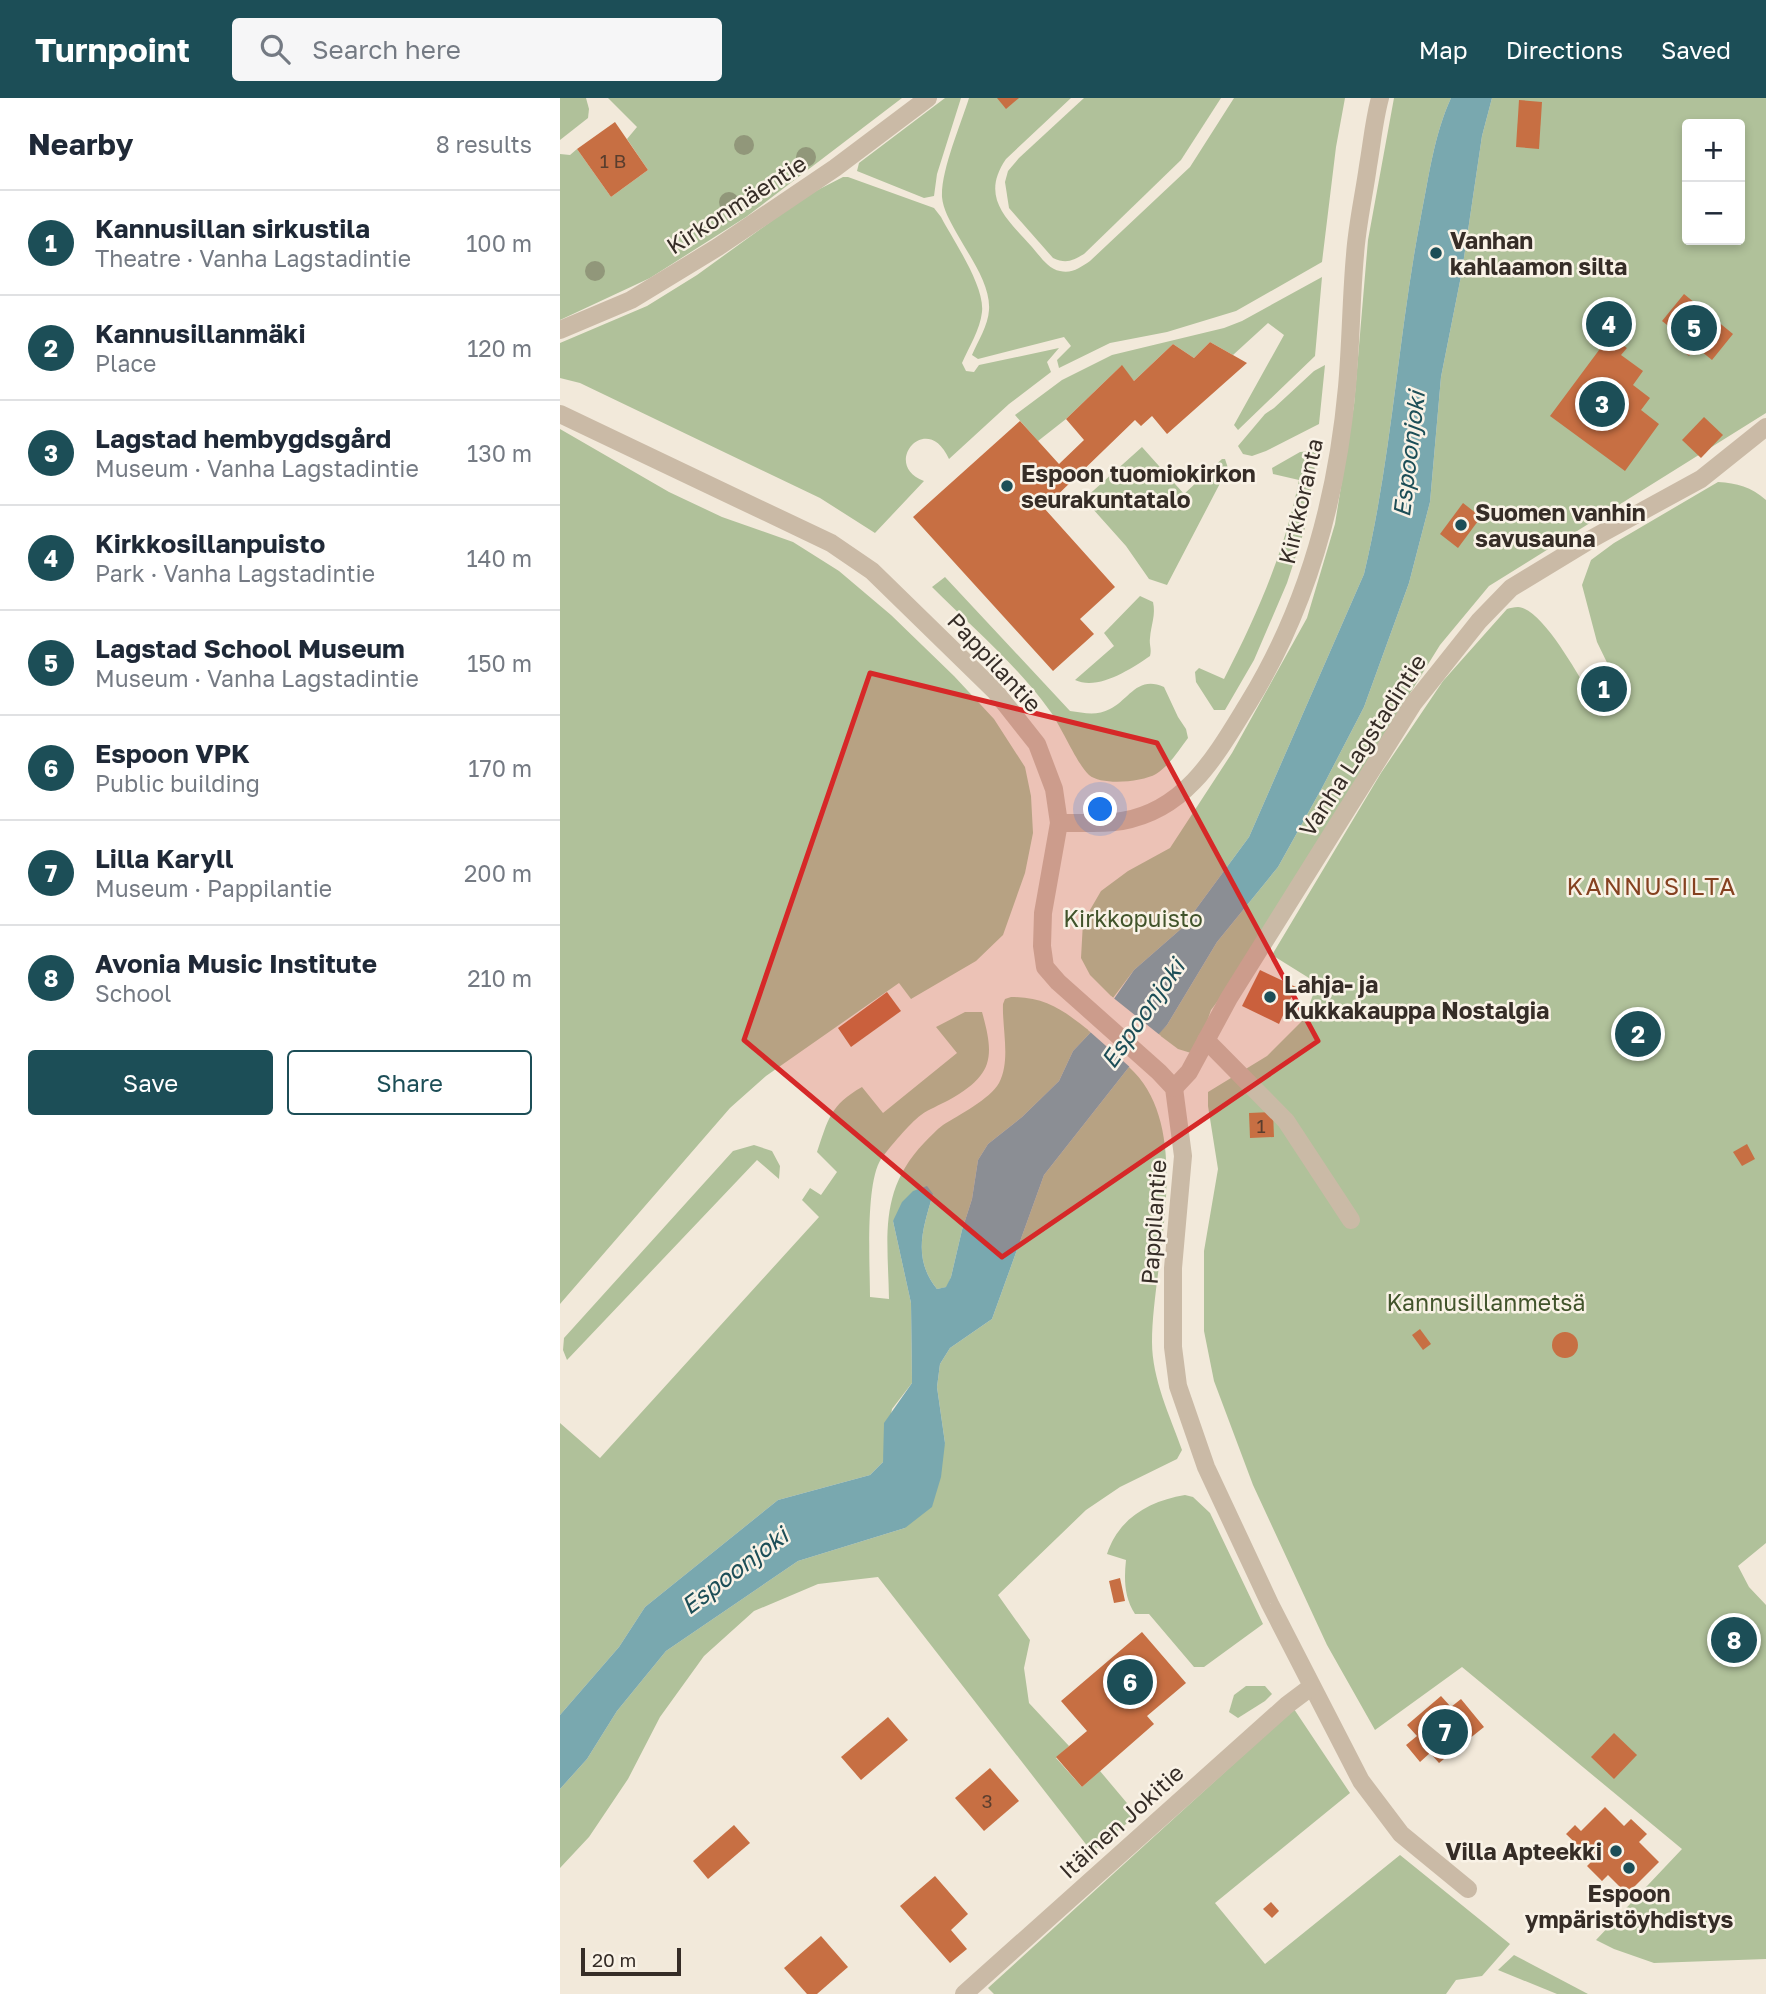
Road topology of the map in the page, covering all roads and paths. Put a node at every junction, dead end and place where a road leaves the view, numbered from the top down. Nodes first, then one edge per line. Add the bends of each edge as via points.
1 (928, 98) edge
2 (1380, 98) edge
3 (560, 330) edge
4 (560, 414) edge
5 (1766, 427) edge
6 (1059, 823) junction
7 (1206, 1040) junction
8 (1174, 1088) junction
9 (1351, 1220) dead end
10 (1311, 1686) junction
11 (1468, 1889) dead end
12 (964, 1994) edge

1 - 3 street, Kirkonmäentie via 718,247 631,300
2 - 6 street, Kirkkoranta via 1355,253 1347,388 1332,492 1296,608 1256,690 1192,786 1166,806 1144,815 1122,821
4 - 6 street, Pappilantie via 831,543 872,571 995,691 1037,744 1054,789
5 - 7 street, Vanha Lagstadintie via 1701,479 1511,588 1479,621 1413,704
6 - 8 street, Pappilantie via 1042,913 1045,967
7 - 8 street, Vanha Lagstadintie via 1189,1072
7 - 9 street via 1286,1121
8 - 10 street, Pappilantie via 1184,1156 1173,1268 1178,1386 1206,1467
10 - 11 street, Pappilantie via 1361,1781 1401,1834
10 - 12 street, Itäinen Jokitie

